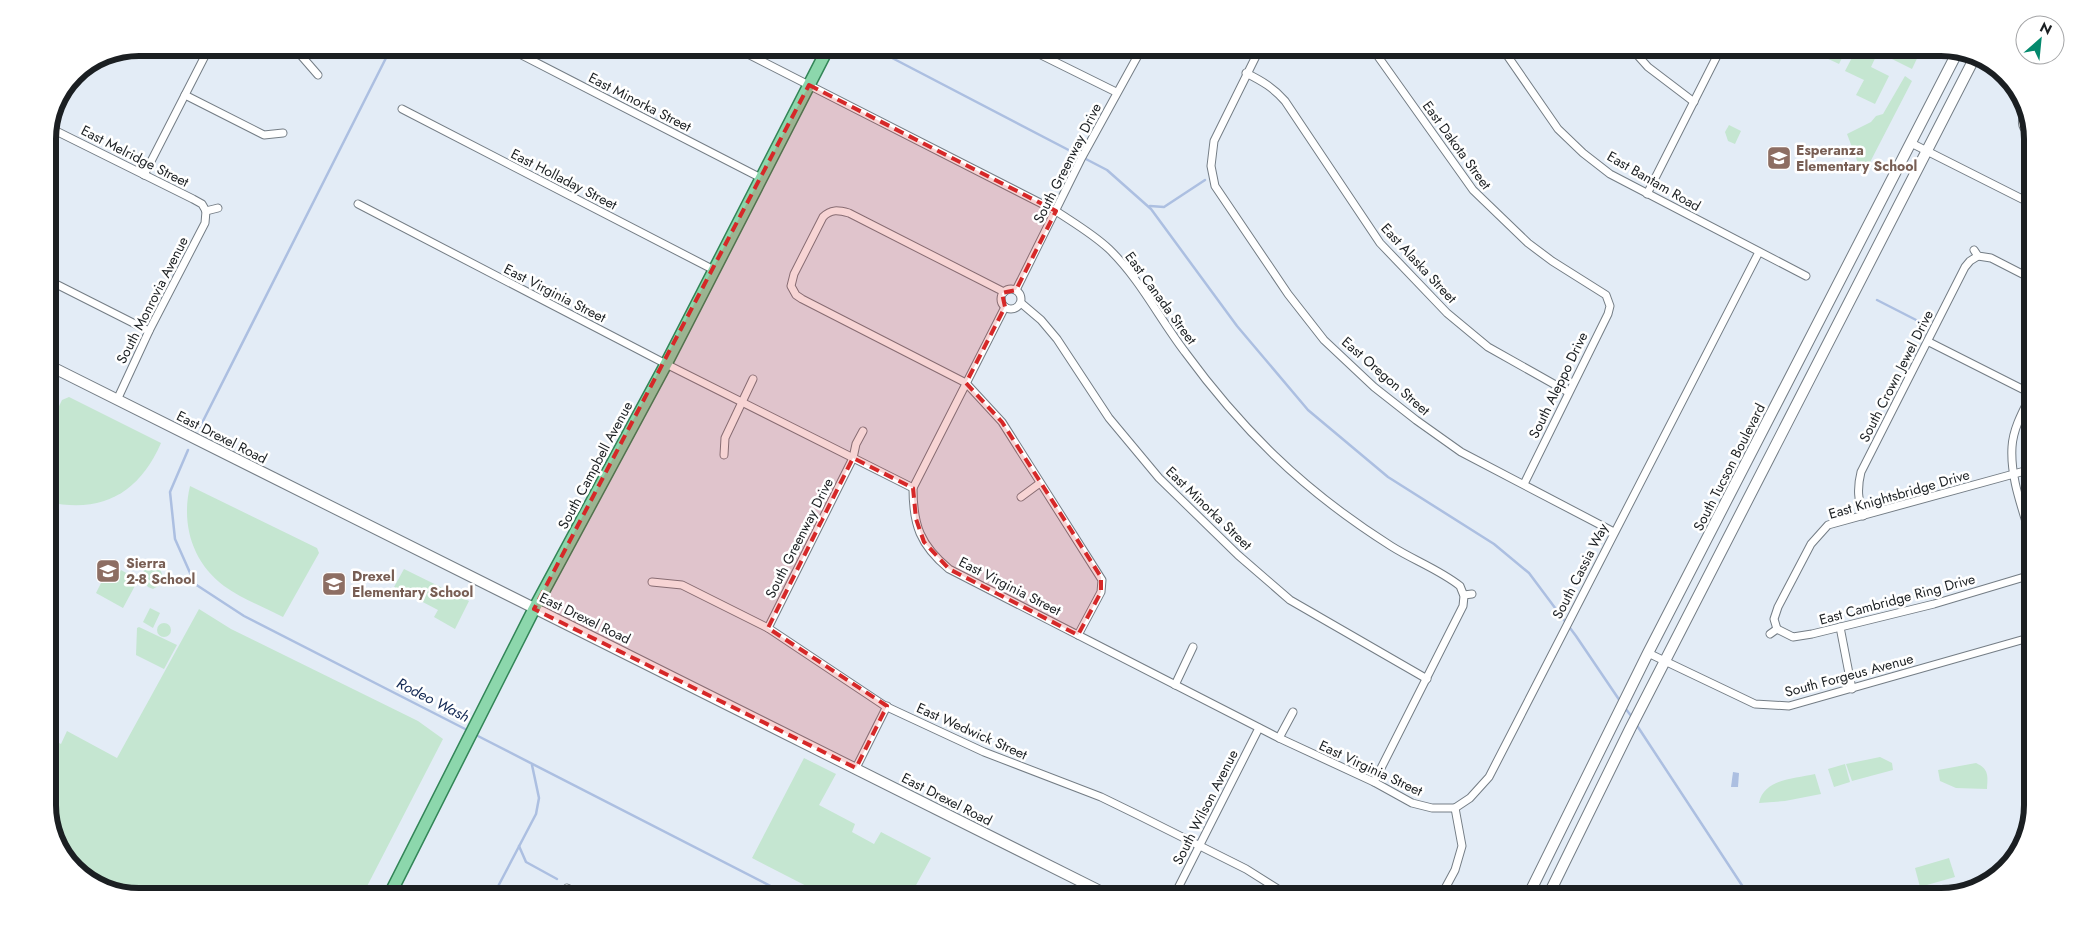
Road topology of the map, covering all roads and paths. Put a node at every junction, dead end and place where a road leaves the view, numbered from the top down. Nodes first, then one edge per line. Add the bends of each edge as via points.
1 (205, 56) edge
2 (301, 56) edge
3 (524, 56) edge
4 (752, 56) edge
5 (824, 56) edge
6 (1043, 56) edge
7 (1137, 56) edge
8 (1256, 56) edge
9 (1378, 56) edge
10 (1508, 56) edge
11 (1638, 56) edge
12 (1718, 56) edge
13 (1955, 58) edge
14 (1972, 63) edge
15 (1246, 73) junction
16 (318, 75) dead end
17 (809, 85) junction
18 (1116, 92) junction
19 (185, 95) junction
20 (1694, 102) junction
21 (402, 109) dead end
22 (57, 131) edge
23 (284, 133) dead end
24 (1911, 143) junction
25 (1927, 151) junction
26 (144, 175) junction
27 (761, 178) junction
28 (1647, 194) junction
29 (2024, 199) edge
30 (358, 204) dead end
31 (218, 208) dead end
32 (206, 211) junction
33 (1056, 212) junction
34 (1759, 252) junction
35 (714, 270) junction
36 (2024, 275) edge
37 (1806, 276) dead end
38 (56, 284) edge
39 (1016, 290) junction
40 (1004, 292) junction
41 (1611, 298) joint
42 (1021, 303) junction
43 (1005, 307) junction
44 (149, 331) junction
45 (1929, 342) junction
46 (666, 364) junction
47 (56, 369) edge
48 (753, 379) dead end
49 (966, 383) junction
50 (2024, 389) edge
51 (1568, 392) junction
52 (117, 400) junction
53 (742, 402) junction
54 (2024, 411) edge
55 (863, 431) dead end
56 (724, 455) dead end
57 (853, 458) junction
58 (2024, 471) edge
59 (2013, 474) junction
60 (1040, 483) junction
61 (1524, 484) junction
62 (913, 488) junction
63 (1021, 497) dead end
64 (2024, 513) edge
65 (1863, 516) junction
66 (1614, 532) junction
67 (2024, 577) edge
68 (652, 582) dead end
69 (1472, 594) dead end
70 (1464, 596) junction
71 (534, 609) junction
72 (1840, 627) junction
73 (768, 628) junction
74 (1777, 629) junction
75 (1770, 634) dead end
76 (1078, 635) junction
77 (2024, 639) edge
78 (1194, 647) dead end
79 (1648, 653) junction
80 (1665, 661) junction
81 (1427, 679) junction
82 (1175, 685) junction
83 (1852, 688) junction
84 (887, 706) junction
85 (1293, 712) dead end
86 (1259, 728) junction
87 (1279, 738) junction
88 (856, 768) junction
89 (1374, 782) junction
90 (1455, 808) junction
91 (1200, 846) junction
92 (393, 888) edge
93 (1094, 888) edge
94 (1178, 888) edge
95 (1276, 888) edge
96 (1445, 888) edge
97 (1532, 888) edge
98 (1552, 888) edge

1 - 19 street
2 - 16 street
3 - 27 street, East Minorka Street
4 - 17 street, East Canada Street
5 - 17 main road, South Campbell Avenue
6 - 18 street
7 - 18 street, South Greenway Drive
8 - 15 street
9 - 41 street, East Dakota Street via 1473,190 1528,243
10 - 28 street, East Bantam Road via 1558,129 1610,174
11 - 20 street
12 - 20 street
13 - 24 main road, South Tucson Boulevard
14 - 25 main road
15 - 51 street, East Alaska Street via 1266,82 1285,101 1380,243 1447,313 1488,347
15 - 61 street, East Oregon Street via 1214,141 1211,166 1215,186 1228,207 1324,340 1374,387 1461,452
17 - 27 main road, South Campbell Avenue
17 - 33 street, East Canada Street
18 - 33 street, South Greenway Drive
19 - 23 street via 264,135
19 - 26 street
20 - 28 street
21 - 35 street, East Holladay Street
22 - 26 street, East Melridge Street
24 - 25 street
24 - 79 main road, South Tucson Boulevard
25 - 29 street
25 - 80 main road
26 - 32 street, East Melridge Street via 198,202
27 - 35 main road, South Campbell Avenue
28 - 34 street, East Bantam Road
30 - 46 street, East Virginia Street
31 - 32 street
32 - 44 street, South Monrovia Avenue via 205,223
33 - 39 street, South Greenway Drive
33 - 70 street, East Canada Street via 1094,236 1125,266 1202,374 1275,456 1345,515 1389,545 1455,582
34 - 37 street, East Bantam Road
34 - 66 street, South Cassia Way
35 - 46 main road, South Campbell Avenue
36 - 45 street, South Crown Jewel Drive via 1976,253 1965,267
38 - 44 street
39 - 40 street
39 - 42 street via 1021,296
40 - 43 street via 1001,300
40 - 49 street via 849,213 836,210 823,217 794,274 791,286 802,299
41 - 51 street, South Aleppo Drive via 1608,314
42 - 43 street via 1013,309
42 - 81 street, East Minorka Street via 1057,338 1109,418 1159,478 1238,555 1290,600
43 - 49 street
44 - 52 street, South Monrovia Avenue
45 - 50 street
45 - 65 street, South Crown Jewel Drive via 1861,472 1857,485
46 - 53 street, East Virginia Street
46 - 71 main road, South Campbell Avenue
47 - 52 main road, East Drexel Road
48 - 53 street
49 - 60 street via 1002,422
49 - 62 street
51 - 61 street, South Aleppo Drive
52 - 71 main road, East Drexel Road
53 - 56 street via 725,438
53 - 57 street, East Virginia Street
54 - 59 street via 2012,446
55 - 57 street
57 - 62 street, East Virginia Street
57 - 73 street, South Greenway Drive
58 - 59 street, East Knightsbridge Drive
59 - 64 street
59 - 65 street, East Knightsbridge Drive
60 - 63 street
60 - 76 street via 1104,580
61 - 66 street, East Oregon Street
62 - 76 street, East Virginia Street via 916,519 924,542 936,558 949,569
65 - 74 street, East Knightsbridge Drive via 1828,525 1811,544 1778,607 1774,619
66 - 90 street, South Cassia Way via 1489,777 1470,798
67 - 72 street, East Cambridge Ring Drive via 1934,604
68 - 73 street, East Wedwick Street via 682,585
69 - 70 street
70 - 81 street via 1461,611
71 - 88 main road, East Drexel Road
71 - 92 main road, South Campbell Avenue
72 - 74 street, East Cambridge Ring Drive via 1793,637
72 - 83 street
73 - 84 street, East Wedwick Street
74 - 75 street
76 - 82 street, East Virginia Street
77 - 83 street, South Forgeus Avenue
78 - 82 street
79 - 80 street, South Forgeus Avenue
79 - 97 main road, South Tucson Boulevard
80 - 83 street, South Forgeus Avenue via 1754,704 1789,706
80 - 98 main road
81 - 89 street
82 - 86 street, East Virginia Street
84 - 88 street
84 - 91 street, East Wedwick Street via 1007,762 1101,797
85 - 87 street
86 - 87 street, East Virginia Street
86 - 91 street, South Wilson Avenue
87 - 89 street, East Virginia Street
88 - 93 main road, East Drexel Road
89 - 90 street, East Virginia Street via 1412,803 1432,808
90 - 96 street via 1462,846
91 - 94 street, South Wilson Avenue
91 - 95 street, East Wedwick Street

